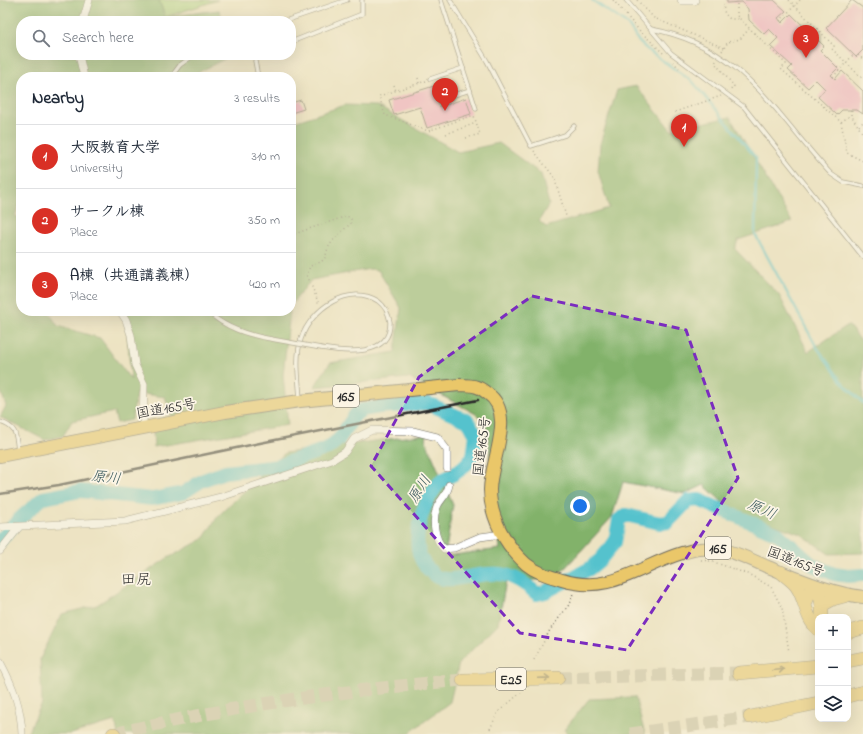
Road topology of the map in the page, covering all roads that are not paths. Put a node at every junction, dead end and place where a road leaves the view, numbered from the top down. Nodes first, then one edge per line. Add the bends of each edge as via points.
1 (89, 0) edge
2 (347, 0) edge
3 (362, 0) edge
4 (441, 0) edge
5 (450, 0) edge
6 (626, 0) edge
7 (682, 0) edge
8 (694, 0) edge
9 (84, 16) edge
10 (296, 17) edge
11 (651, 29) junction
12 (296, 40) edge
13 (80, 60) edge
14 (187, 60) edge
15 (256, 60) edge
16 (463, 68) junction
17 (83, 72) edge
18 (175, 72) edge
19 (257, 72) edge
20 (430, 80) road end
21 (470, 90) junction
22 (451, 97) road end
23 (476, 109) road end
24 (574, 126) dead end
25 (863, 186) edge
26 (863, 257) edge
27 (123, 316) edge
28 (212, 316) edge
29 (300, 344) edge
30 (300, 344) edge
31 (300, 344) edge
32 (300, 344) edge
33 (300, 401) junction
34 (0, 422) edge
35 (143, 427) junction
36 (18, 452) junction
37 (0, 456) edge
38 (447, 468) dead end
39 (449, 485) dead end
40 (0, 527) edge
41 (19, 527) junction
42 (502, 534) junction
43 (0, 551) edge
44 (781, 572) junction
45 (818, 587) junction
46 (848, 596) junction
47 (863, 597) edge
48 (805, 604) junction
49 (822, 611) edge
50 (863, 623) edge
51 (815, 625) edge
52 (851, 625) edge
53 (863, 628) edge
54 (851, 631) edge
55 (863, 658) edge
56 (851, 660) edge
57 (0, 662) edge
58 (815, 666) edge
59 (739, 673) tunnel mouth
60 (558, 678) tunnel mouth
61 (463, 680) tunnel mouth
62 (863, 692) edge
63 (851, 695) edge
64 (815, 704) edge
65 (750, 717) tunnel mouth
66 (22, 734) edge

1 - 9 street
2 - 10 lane
3 - 12 lane via 362,14
4 - 16 lane
5 - 24 lane via 487,61 531,146 565,135
6 - 11 lane
7 - 8 street
11 - 25 lane via 697,43 739,70 760,89 831,174 843,182
11 - 26 lane via 679,60 744,107
13 - 17 street
14 - 18 lane
15 - 19 lane
16 - 20 lane
16 - 21 lane
21 - 22 lane
21 - 23 lane
27 - 35 street via 129,328 135,365 144,384
28 - 29 lane, bridge via 234,330
30 - 31 lane, bridge via 344,352 364,351 376,347 386,339 390,324 386,310 379,302 365,297 353,295 337,299 311,320
32 - 33 lane, bridge
33 - 35 highway, 国道165号 / 165
33 - 42 highway, 国道165号 / 165 via 459,385 478,387 495,398 500,411 501,427 490,490 495,518
34 - 36 lane via 10,425 15,431
35 - 36 highway, 国道165号 / 165
36 - 37 highway, 国道165号 / 165
38 - 41 street via 447,450 436,437 413,431 372,430 354,439 345,452 332,460 179,509 125,521
39 - 42 street via 448,493 437,506 436,533 439,544 444,549 454,548 480,537
40 - 41 street
41 - 43 street
42 - 44 highway, 国道165号 / 165 via 526,564 543,575 573,583 588,585 614,582 671,557 698,549 722,548
44 - 45 highway, 国道165号 / 165
44 - 48 highway via 796,586
45 - 46 highway, 国道165号 / 165
45 - 48 highway via 810,592
45 - 49 highway
46 - 47 highway, 国道165号 / 165
46 - 49 highway via 834,599
48 - 51 highway
50 - 52 highway
53 - 54 highway
55 - 56 highway
57 - 66 street via 16,693
59 -> 58 highway
61 -> 60 highway, E25
62 - 63 highway
64 - 65 highway

